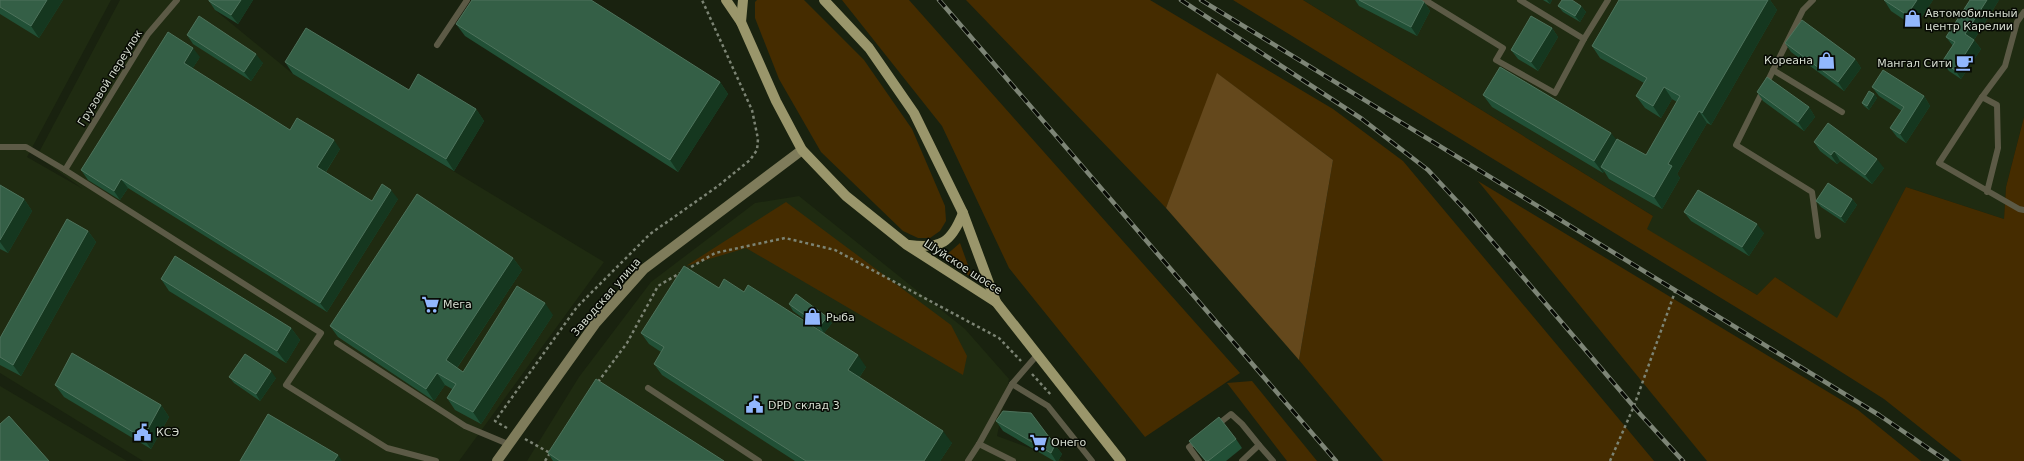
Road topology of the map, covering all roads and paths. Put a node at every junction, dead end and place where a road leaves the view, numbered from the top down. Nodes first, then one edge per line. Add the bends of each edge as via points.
1 (177, 0) edge
2 (467, 0) edge
3 (702, 0) edge
4 (726, 0) edge
5 (743, 0) edge
6 (824, 0) edge
7 (1425, 0) edge
8 (1520, 0) edge
9 (1608, 0) edge
10 (1813, 0) edge
11 (2024, 12) edge
12 (740, 22) junction
13 (1584, 39) junction
14 (437, 45) dead end
15 (1773, 70) junction
16 (1982, 97) junction
17 (1842, 112) dead end
18 (0, 147) edge
19 (802, 150) junction
20 (65, 170) junction
21 (1987, 192) junction
22 (2024, 210) edge
23 (963, 213) junction
24 (1818, 236) dead end
25 (907, 245) junction
26 (1676, 289) dead end
27 (996, 302) junction
28 (336, 344) edge
29 (1038, 354) junction
30 (1026, 367) junction
31 (1012, 384) junction
32 (596, 385) edge
33 (648, 388) dead end
34 (1056, 401) dead end
35 (495, 421) dead end
36 (1213, 428) edge
37 (1201, 438) edge
38 (508, 444) junction
39 (979, 444) junction
40 (1259, 445) junction
41 (554, 447) edge
42 (436, 461) edge
43 (497, 461) edge
44 (545, 461) edge
45 (759, 461) edge
46 (968, 461) edge
47 (1013, 461) edge
48 (1092, 461) edge
49 (1121, 461) edge
50 (1199, 461) edge
51 (1242, 461) edge
52 (1273, 461) edge
53 (1610, 461) edge

1 - 20 lane, Грузовой переулок via 148,34
2 - 14 lane
3 - 35 path via 752,110 758,139 757,150 750,160 718,186 650,234 578,307
4 - 12 main road, Шуйское шоссе
5 - 12 main road
6 - 23 main road via 869,48 914,113
7 - 13 lane via 1503,48 1496,60 1555,93
8 - 13 lane
9 - 13 lane
10 - 15 lane via 1803,10
11 - 16 lane via 2017,22 2005,66
12 - 19 main road, Шуйское шоссе via 776,101
15 - 17 lane
15 - 24 lane via 1736,145 1812,192
16 - 21 lane via 1997,104 1998,148
16 - 21 lane via 1940,163
18 - 20 lane via 26,147
19 - 25 main road, Шуйское шоссе via 846,196
19 - 38 main road, Заводская улица via 644,269 595,324
20 - 42 lane via 321,333 286,385 387,448
21 - 22 lane
23 - 25 main road via 956,230 945,241 930,248
23 - 27 main road
25 - 27 main road, Шуйское шоссе
26 - 53 path via 1634,406
27 - 29 main road, Шуйское шоссе
28 - 38 lane via 465,426
29 - 30 lane
29 - 49 main road, Шуйское шоссе
30 - 31 lane
30 - 32 path via 999,338 835,250 784,238 715,253 658,286 627,343
30 - 34 path
31 - 39 lane
31 - 48 lane via 1048,406
33 - 45 lane
36 - 40 lane via 1230,414
37 - 50 lane via 1189,447
38 - 43 main road, Заводская улица
39 - 46 lane
39 - 47 lane
40 - 51 lane
40 - 52 lane
41 - 44 path

